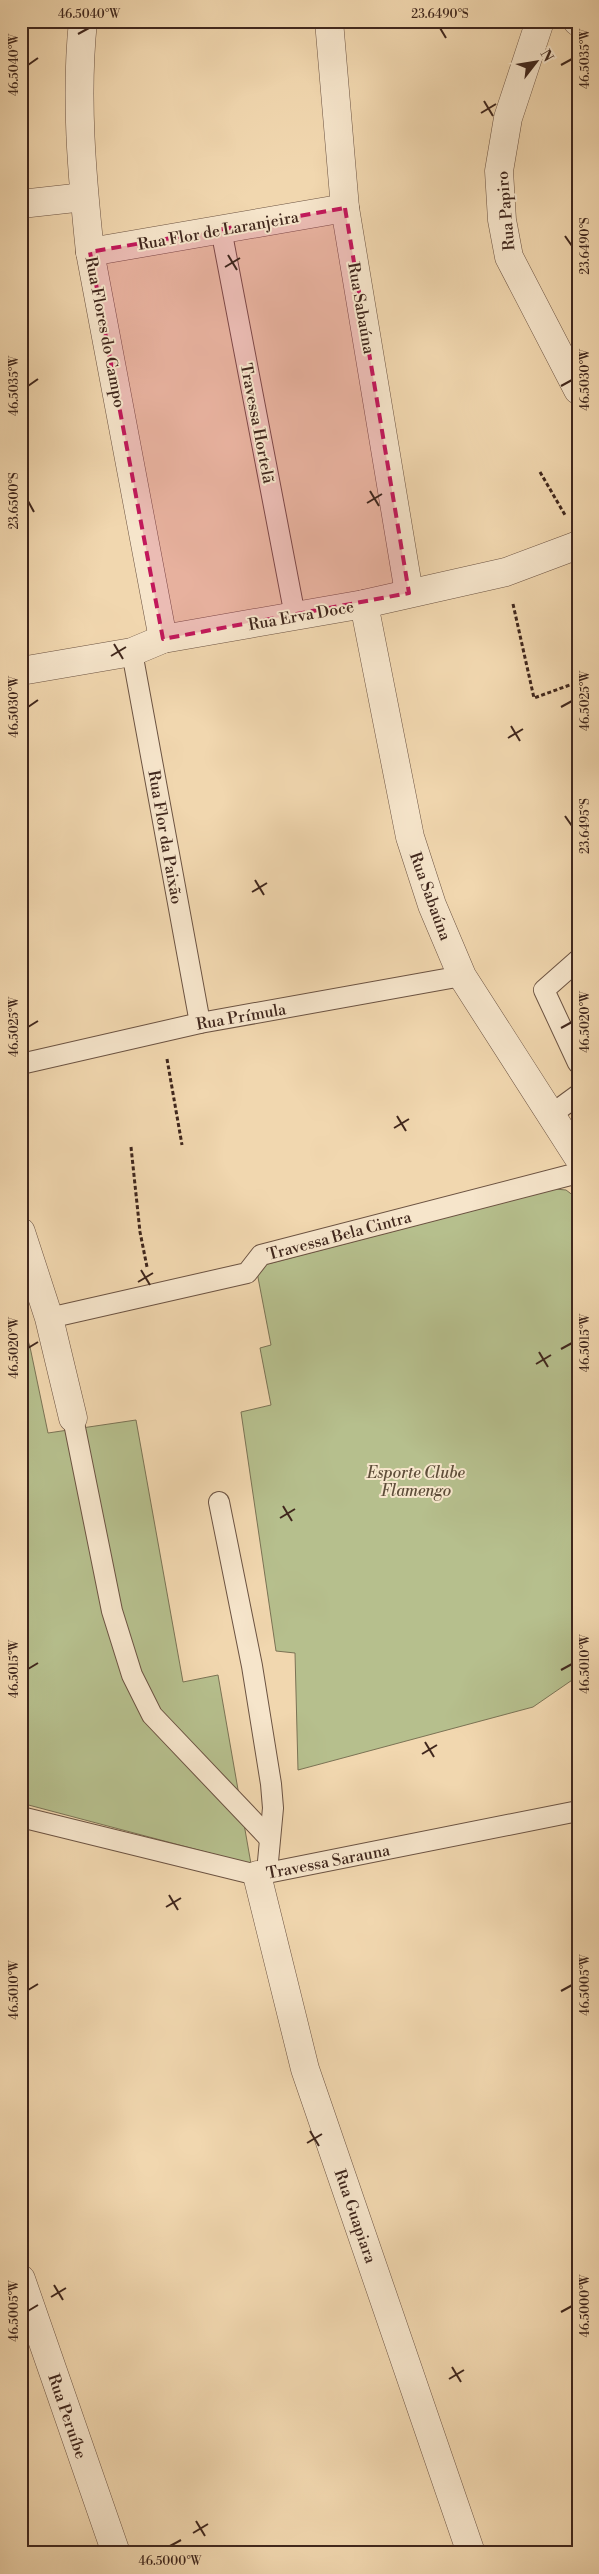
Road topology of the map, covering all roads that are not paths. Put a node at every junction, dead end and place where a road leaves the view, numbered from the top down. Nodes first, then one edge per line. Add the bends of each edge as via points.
1 (83, 21) edge
2 (329, 21) edge
3 (540, 21) edge
4 (84, 197) junction
5 (21, 204) edge
6 (345, 208) junction
7 (221, 229) junction
8 (90, 252) junction
9 (578, 390) edge
10 (573, 533) edge
11 (409, 593) junction
12 (364, 604) junction
13 (295, 616) junction
14 (163, 639) junction
15 (132, 652) junction
16 (21, 671) edge
17 (578, 960) edge
18 (462, 976) junction
19 (200, 1023) junction
20 (578, 1063) edge
21 (21, 1064) edge
22 (578, 1095) edge
23 (552, 1114) junction
24 (578, 1157) edge
25 (578, 1173) edge
26 (21, 1232) edge
27 (49, 1318) junction
28 (73, 1418) joint
29 (218, 1502) dead end
30 (578, 1811) edge
31 (21, 1817) edge
32 (269, 1838) junction
33 (262, 1874) junction
34 (21, 2279) edge
35 (116, 2553) edge
36 (471, 2553) edge

1 - 4 street, Rua Flores do Campo via 78,101
2 - 6 street, Rua Sabaúna
3 - 9 street, Rua Papiro via 508,118 499,171 502,220 509,257
4 - 5 street
4 - 8 street, Rua Flores do Campo
6 - 7 street, Rua Flor de Laranjeira
6 - 11 street, Rua Sabaúna
7 - 8 street, Rua Flor de Laranjeira
7 - 13 lane, Travessa Hortelã
8 - 14 street, Rua Flores do Campo
10 - 11 street, Rua Erva Doce via 506,572
11 - 12 street, Rua Erva Doce
12 - 13 street, Rua Erva Doce
12 - 18 street, Rua Sabaúna via 412,843 432,905
13 - 14 street, Rua Erva Doce
14 - 15 street, Rua Erva Doce
15 - 16 street, Rua Erva Doce
15 - 19 lane, Rua Flor da Paixão
17 - 20 lane via 544,990
18 - 19 lane, Rua Prímula
18 - 23 street, Rua Sabaúna
19 - 21 lane, Rua Prímula
22 - 23 lane
23 - 24 street, Rua Sabaúna
25 - 27 lane, Travessa Bela Cintra via 260,1255 247,1273
26 - 27 street
27 - 28 street
28 - 32 lane via 112,1612 132,1675 152,1715
29 - 32 lane via 252,1666 271,1784 273,1808
30 - 33 lane, Travessa Sarauna
31 - 33 lane, Travessa Sarauna
32 - 33 lane
33 - 36 street, Rua Guapiara via 305,2069
34 - 35 street, Rua Peruíbe

